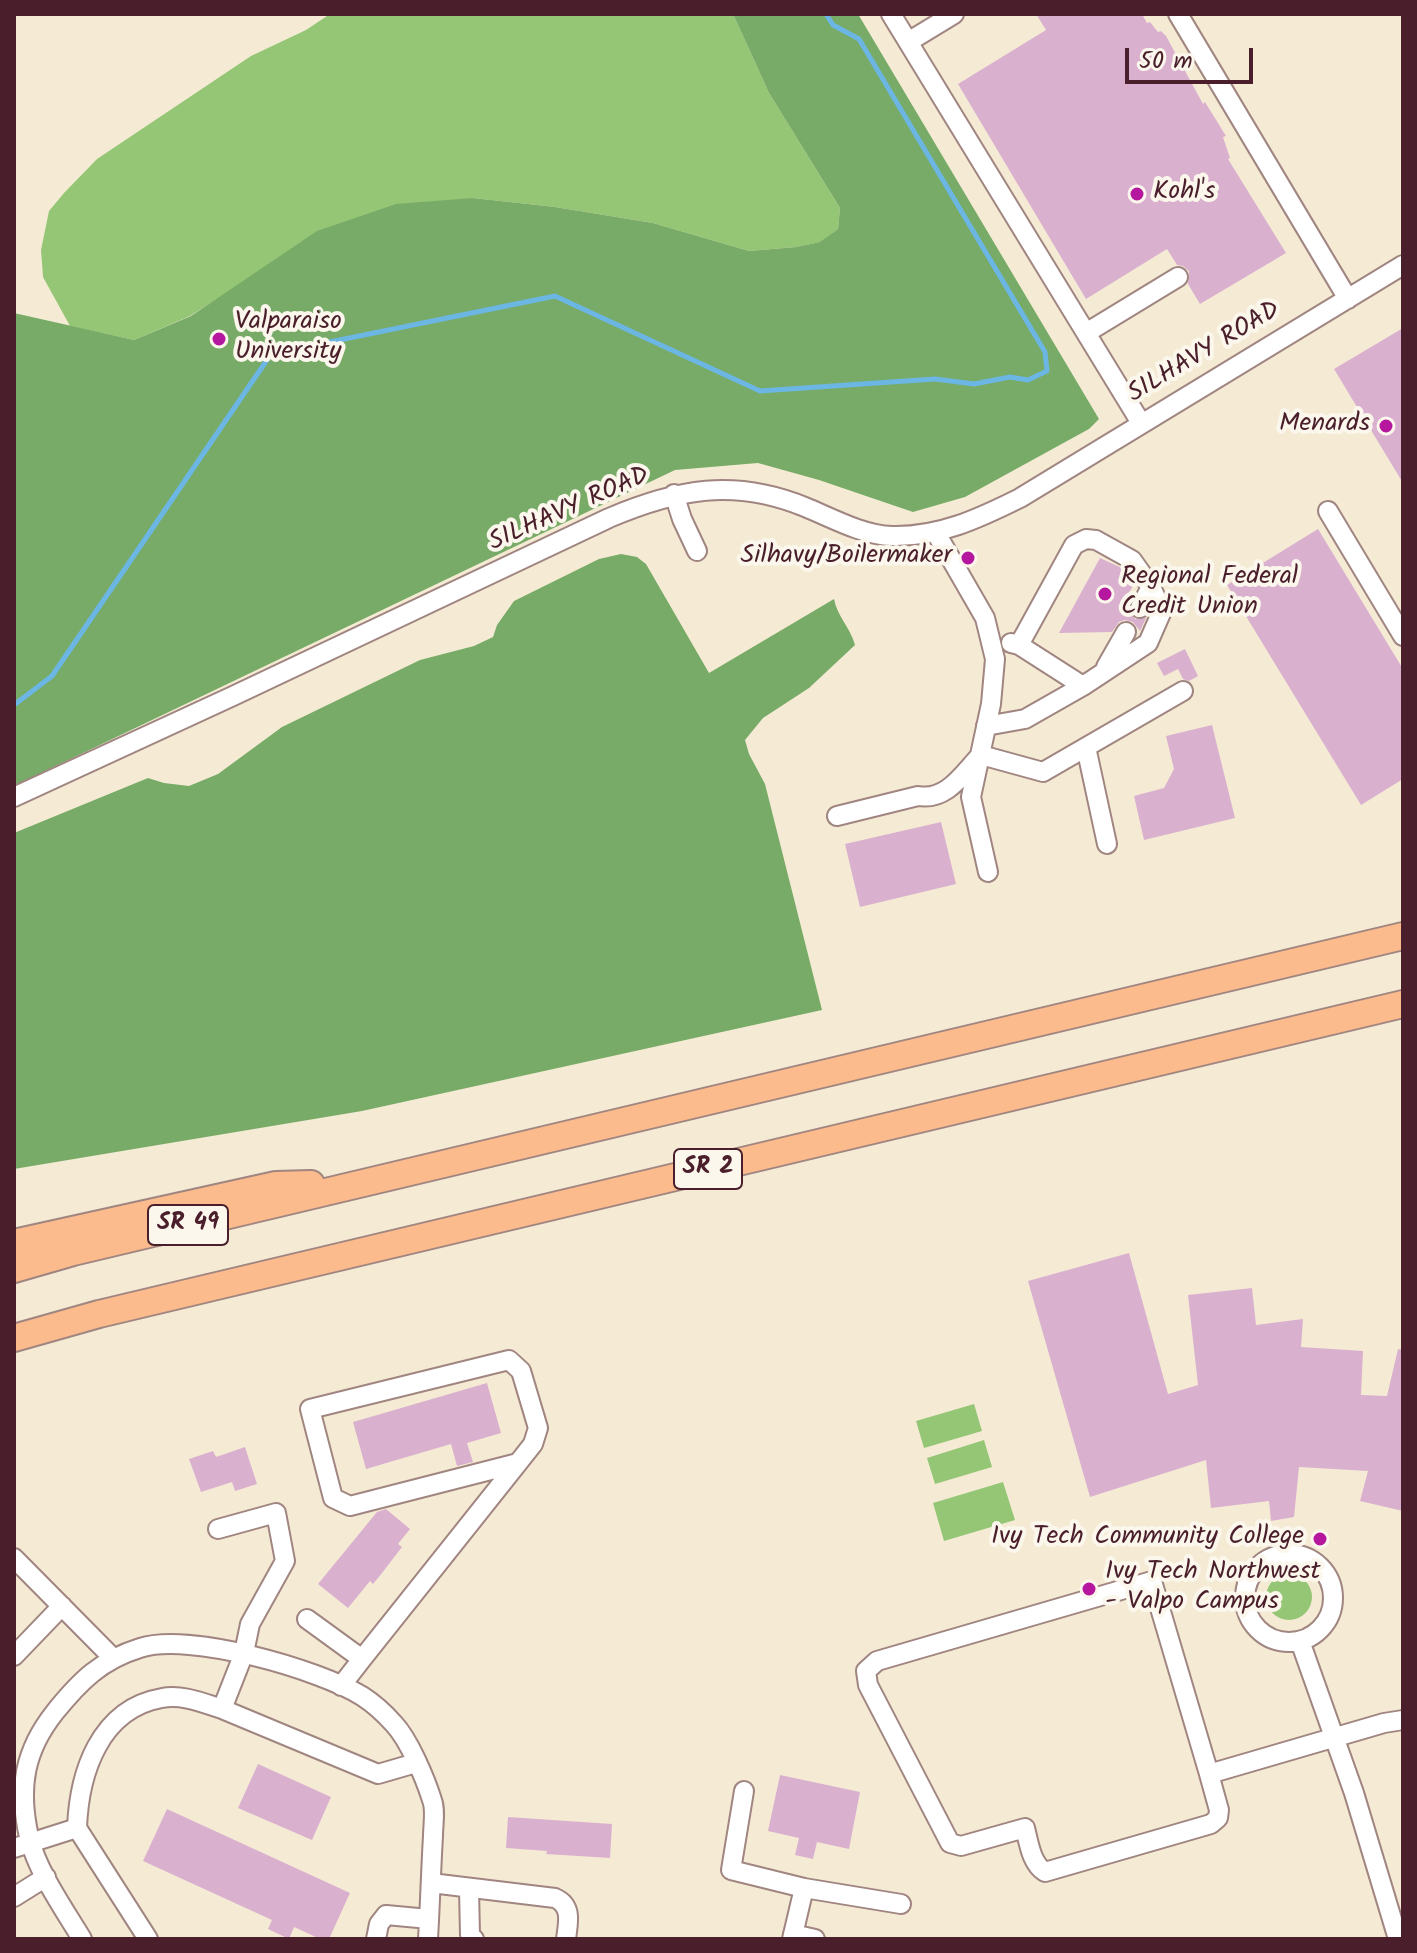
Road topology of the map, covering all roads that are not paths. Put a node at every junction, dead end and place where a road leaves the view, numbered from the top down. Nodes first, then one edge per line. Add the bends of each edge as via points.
1 (891, 14) edge
2 (954, 14) edge
3 (1178, 14) edge
4 (908, 42) junction
5 (1403, 265) edge
6 (1178, 277) dead end
7 (1348, 299) junction
8 (1086, 333) junction
9 (1141, 423) junction
10 (674, 494) junction
11 (1328, 511) dead end
12 (936, 533) junction
13 (697, 551) dead end
14 (1151, 587) junction
15 (1140, 608) dead end
16 (1126, 632) dead end
17 (1403, 636) edge
18 (991, 639) junction
19 (1019, 645) junction
20 (1103, 673) junction
21 (1083, 686) junction
22 (1183, 691) dead end
23 (986, 726) junction
24 (1086, 747) junction
25 (981, 755) junction
26 (14, 797) edge
27 (837, 816) dead end
28 (1107, 844) dead end
29 (988, 872) dead end
30 (1403, 936) edge
31 (1403, 1004) edge
32 (362, 1184) junction
33 (14, 1243) edge
34 (14, 1269) edge
35 (14, 1338) edge
36 (518, 1463) junction
37 (218, 1529) dead end
38 (14, 1558) edge
39 (62, 1606) junction
40 (307, 1619) dead end
41 (1300, 1641) junction
42 (244, 1653) junction
43 (14, 1656) edge
44 (113, 1658) junction
45 (362, 1659) junction
46 (341, 1686) junction
47 (222, 1709) junction
48 (1403, 1720) edge
49 (1334, 1738) junction
50 (21, 1758) edge
51 (416, 1763) junction
52 (1209, 1774) junction
53 (744, 1791) dead end
54 (77, 1828) junction
55 (22, 1845) edge
56 (46, 1877) junction
57 (431, 1883) junction
58 (804, 1888) junction
59 (469, 1889) junction
60 (14, 1897) edge
61 (901, 1904) dead end
62 (429, 1919) junction
63 (793, 1936) edge
64 (82, 1939) edge
65 (148, 1939) edge
66 (376, 1939) edge
67 (428, 1939) edge
68 (474, 1939) edge
69 (566, 1939) edge
70 (815, 1939) edge
71 (1398, 1939) edge

1 - 4 street
2 - 4 street
3 - 7 street
4 - 8 street
5 - 7 street, SILHAVY ROAD
6 - 8 street
7 - 9 street, SILHAVY ROAD
8 - 9 street
9 - 12 street, SILHAVY ROAD via 1020,498
10 - 12 street, SILHAVY ROAD via 729,489 763,493 861,530 891,536
10 - 13 street
10 - 26 street, SILHAVY ROAD via 609,518
11 - 17 street
12 - 18 street via 985,618
14 - 15 street
14 - 19 street via 1132,560 1086,539 1074,545
14 - 20 street via 1162,611 1148,643
16 - 20 street
18 - 19 street
18 - 23 street via 994,683
19 - 21 street
20 - 21 street
21 - 23 street via 1025,719
22 - 24 street
23 - 25 street
24 - 25 street via 1043,772
24 - 28 street
25 - 27 street via 948,790 931,798 918,796
25 - 29 street via 971,797
30 - 32 highway, SR 2
31 - 35 highway, SR 2
32 - 33 highway, SR 2 via 276,1185
32 - 34 highway, SR 49
36 - 36 street via 538,1428 521,1371 509,1360 310,1409 333,1498 350,1506
36 - 45 street
37 - 42 street via 276,1513 285,1561 250,1624
38 - 39 street
39 - 43 street
39 - 44 street
40 - 45 street
41 - 41 street via 1325,1624 1333,1596 1322,1569 1311,1560 1283,1554 1258,1566 1245,1591 1245,1605 1258,1630 1271,1639
41 - 49 street
42 - 44 street via 176,1642
42 - 46 street
42 - 47 street
44 - 50 street via 74,1688
45 - 46 street
46 - 51 street via 396,1725
47 - 51 street via 378,1774
47 - 54 street via 192,1699 162,1698 126,1714 104,1733 87,1762
48 - 49 street
49 - 52 street
49 - 71 street
50 - 55 street
51 - 57 street via 434,1803
52 - 52 street via 1219,1810 1215,1822 1045,1872 1038,1868 1025,1828 961,1846 950,1843 868,1685 866,1671 877,1661 1152,1581
53 - 58 street via 731,1870
54 - 55 street
54 - 65 street
55 - 56 street
56 - 60 street
56 - 64 street
57 - 59 street
57 - 62 street
58 - 61 street
58 - 63 street
59 - 68 street
59 - 69 street via 561,1901 568,1914
62 - 66 street via 386,1915
62 - 67 street
63 - 70 street

